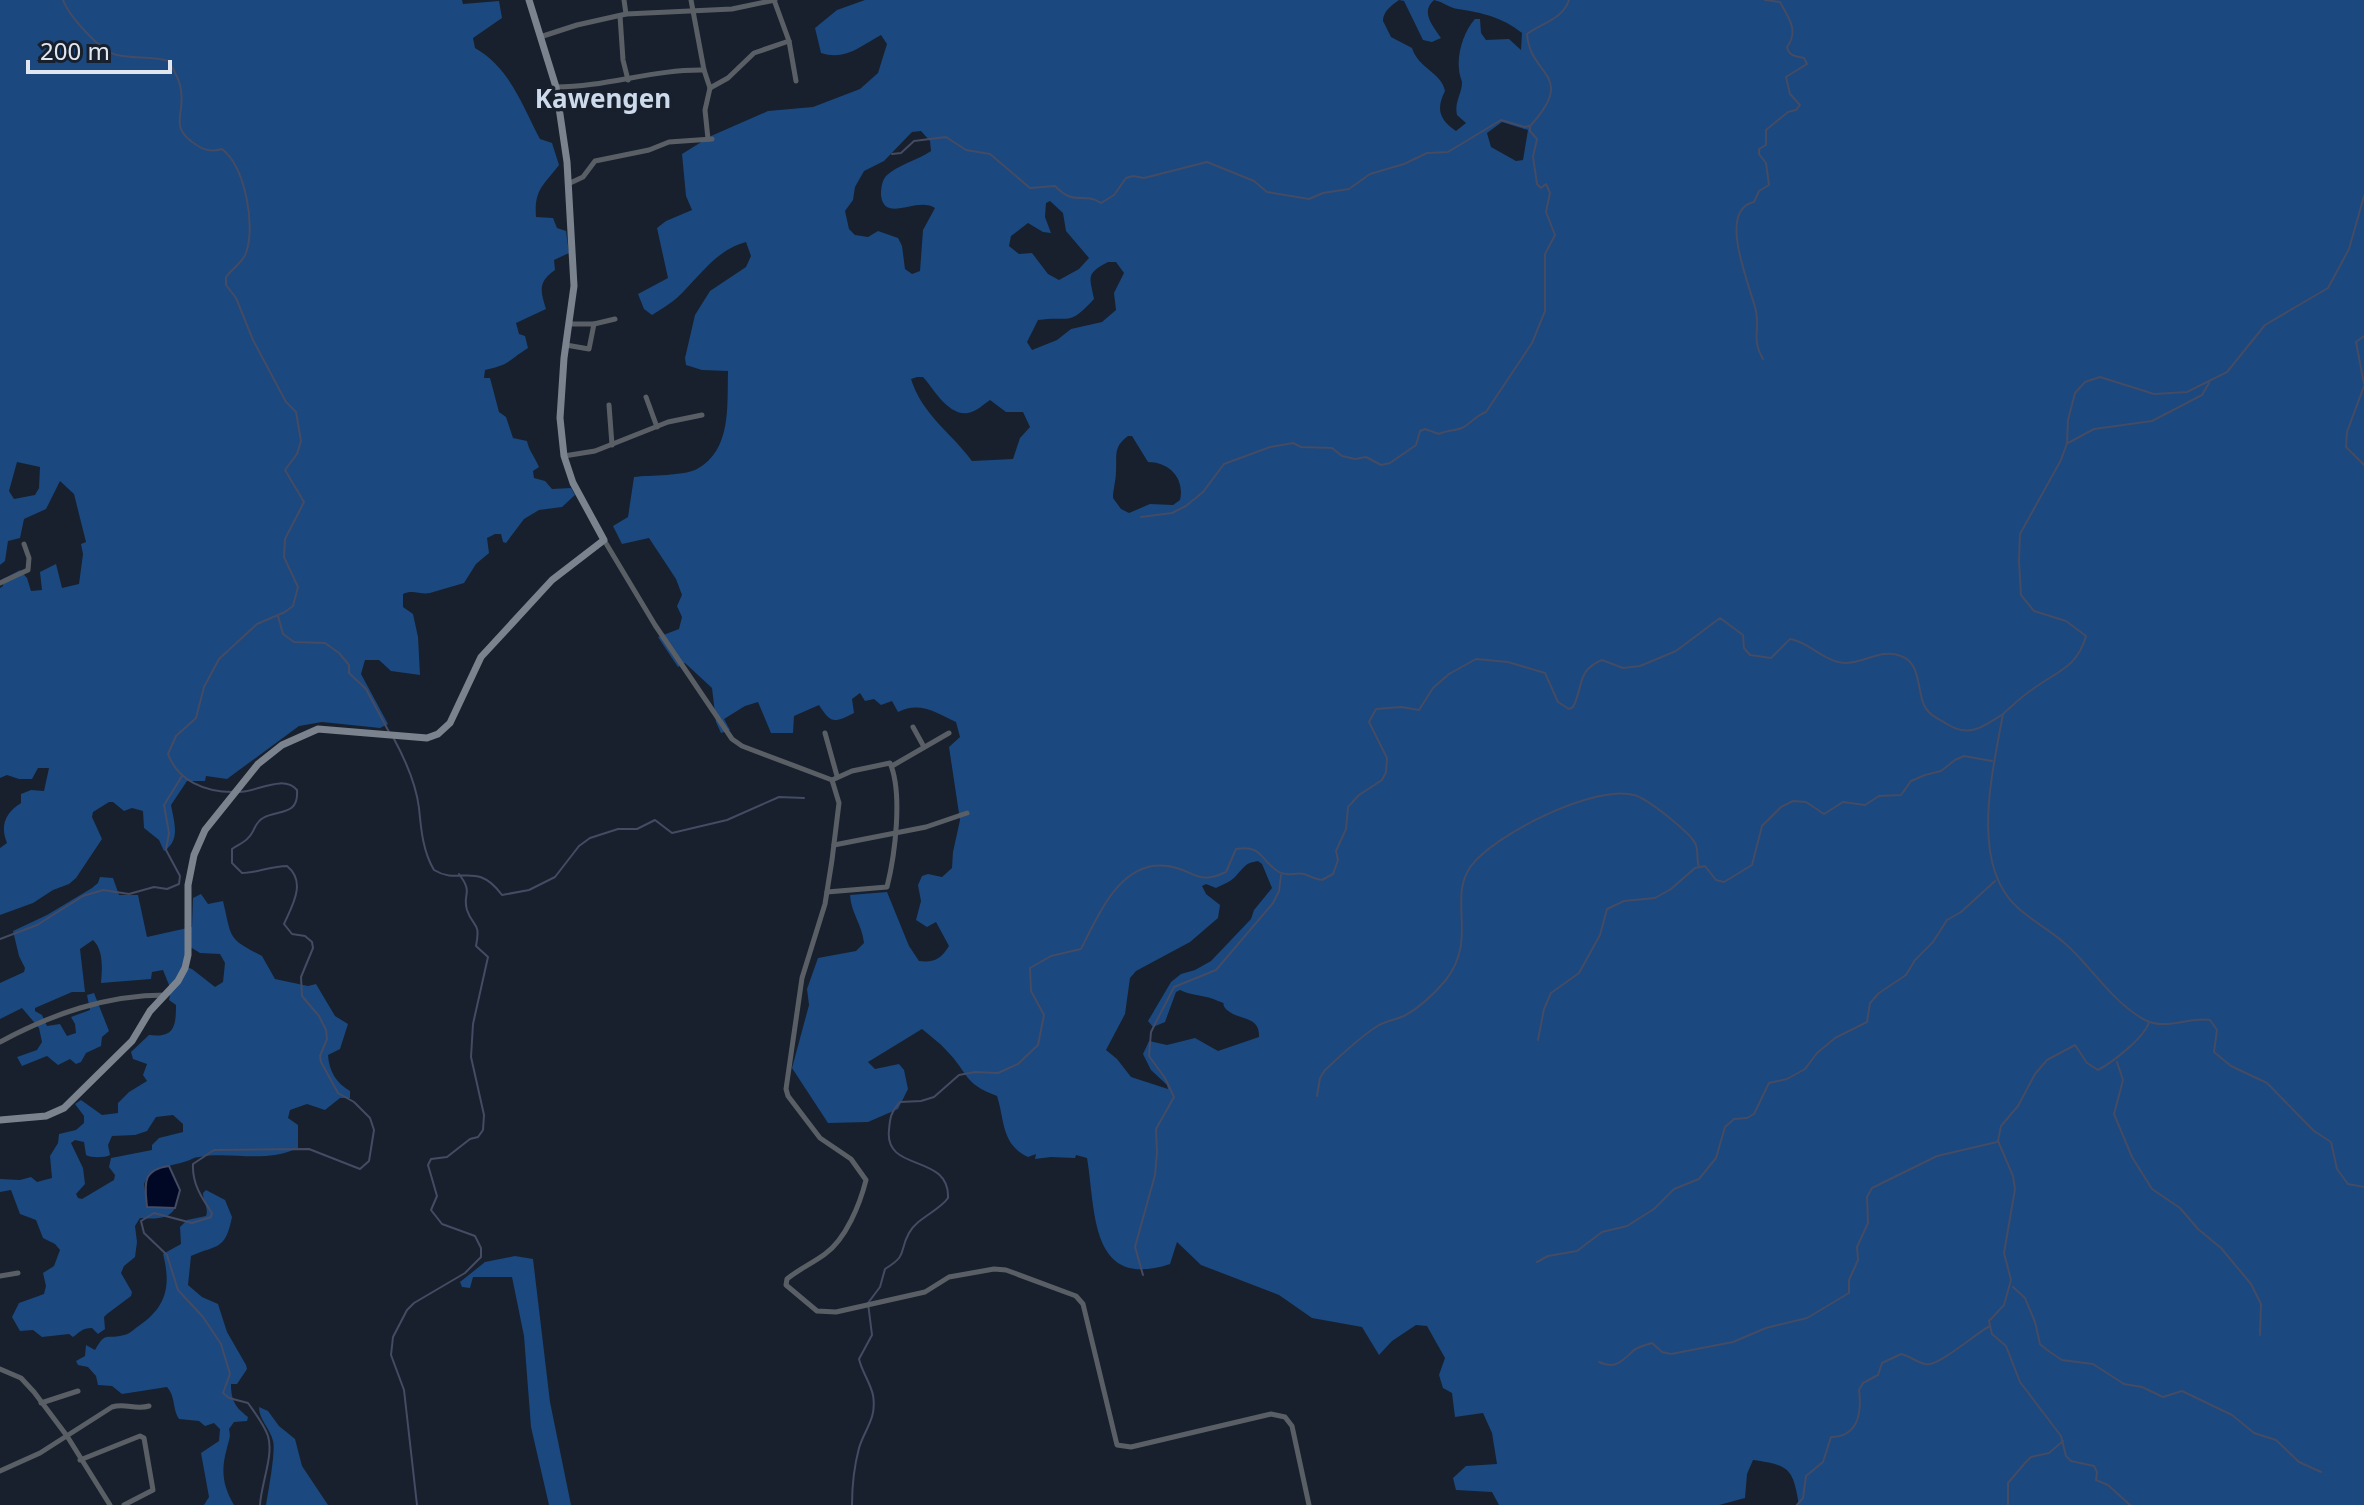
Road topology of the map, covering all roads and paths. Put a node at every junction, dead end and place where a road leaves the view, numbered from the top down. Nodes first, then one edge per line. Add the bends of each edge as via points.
1 (529, 0) edge
2 (624, 0) edge
3 (691, 0) edge
4 (730, 0) edge
5 (775, 0) edge
6 (732, 9) junction
7 (693, 11) junction
8 (623, 15) junction
9 (540, 37) junction
10 (789, 41) junction
11 (704, 70) junction
12 (628, 80) junction
13 (796, 81) dead end
14 (556, 87) junction
15 (710, 88) junction
16 (568, 184) junction
17 (615, 319) dead end
18 (570, 324) junction
19 (594, 324) junction
20 (566, 345) junction
21 (646, 397) dead end
22 (609, 405) dead end
23 (702, 415) dead end
24 (657, 427) junction
25 (612, 445) junction
26 (564, 456) junction
27 (604, 540) junction
28 (24, 544) dead end
29 (0, 583) edge
30 (913, 727) dead end
31 (825, 733) dead end
32 (949, 733) dead end
33 (924, 747) junction
34 (892, 766) junction
35 (834, 778) junction
36 (967, 813) dead end
37 (895, 832) junction
38 (834, 845) junction
39 (827, 892) junction
40 (166, 995) junction
41 (0, 1042) edge
42 (0, 1120) edge
43 (18, 1273) dead end
44 (0, 1276) edge
45 (0, 1369) edge
46 (78, 1391) dead end
47 (41, 1403) junction
48 (149, 1406) dead end
49 (67, 1436) junction
50 (80, 1460) junction
51 (0, 1471) edge
52 (110, 1505) edge
53 (124, 1505) edge
54 (1309, 1505) edge

1 - 9 main road
2 - 8 street
3 - 7 street
4 - 6 street
5 - 6 street
5 - 10 street
6 - 7 street
7 - 8 street
7 - 11 street
8 - 9 street
8 - 12 street
9 - 14 main road
10 - 13 street
10 - 15 street via 754,53
11 - 12 street
11 - 15 street
12 - 14 street
14 - 16 main road
15 - 16 street via 705,110 710,139 669,142 595,161 583,177
16 - 18 main road
17 - 19 street
18 - 19 street
18 - 20 main road
19 - 20 street via 589,349
20 - 26 main road via 560,418
21 - 24 street
22 - 25 street
23 - 24 street
24 - 25 street
25 - 26 street
26 - 27 main road
27 - 35 street via 732,739
27 - 40 main road via 552,580 481,657 446,728 427,738 318,729 282,745 258,764 205,830 191,863 188,961
28 - 29 street via 28,570
30 - 33 street
31 - 35 street
32 - 33 street
33 - 34 street
34 - 35 street
34 - 37 street
35 - 38 street via 839,803
36 - 37 street
37 - 38 street
37 - 39 street via 887,887
38 - 39 street
39 - 54 street via 802,978 787,1092 824,1142 851,1159 866,1180 837,1242 785,1283 817,1311 836,1312 925,1292 949,1277 994,1269 1076,1296 1083,1304 1117,1445 1131,1447 1279,1415 1292,1426
40 - 41 street via 117,998 78,1008
40 - 42 main road via 132,1041 64,1108 46,1116
43 - 44 street
45 - 47 street via 21,1378
46 - 47 street
47 - 49 street
48 - 49 street via 112,1407
49 - 50 street
49 - 51 street
50 - 52 street
50 - 53 street via 144,1438 153,1490

